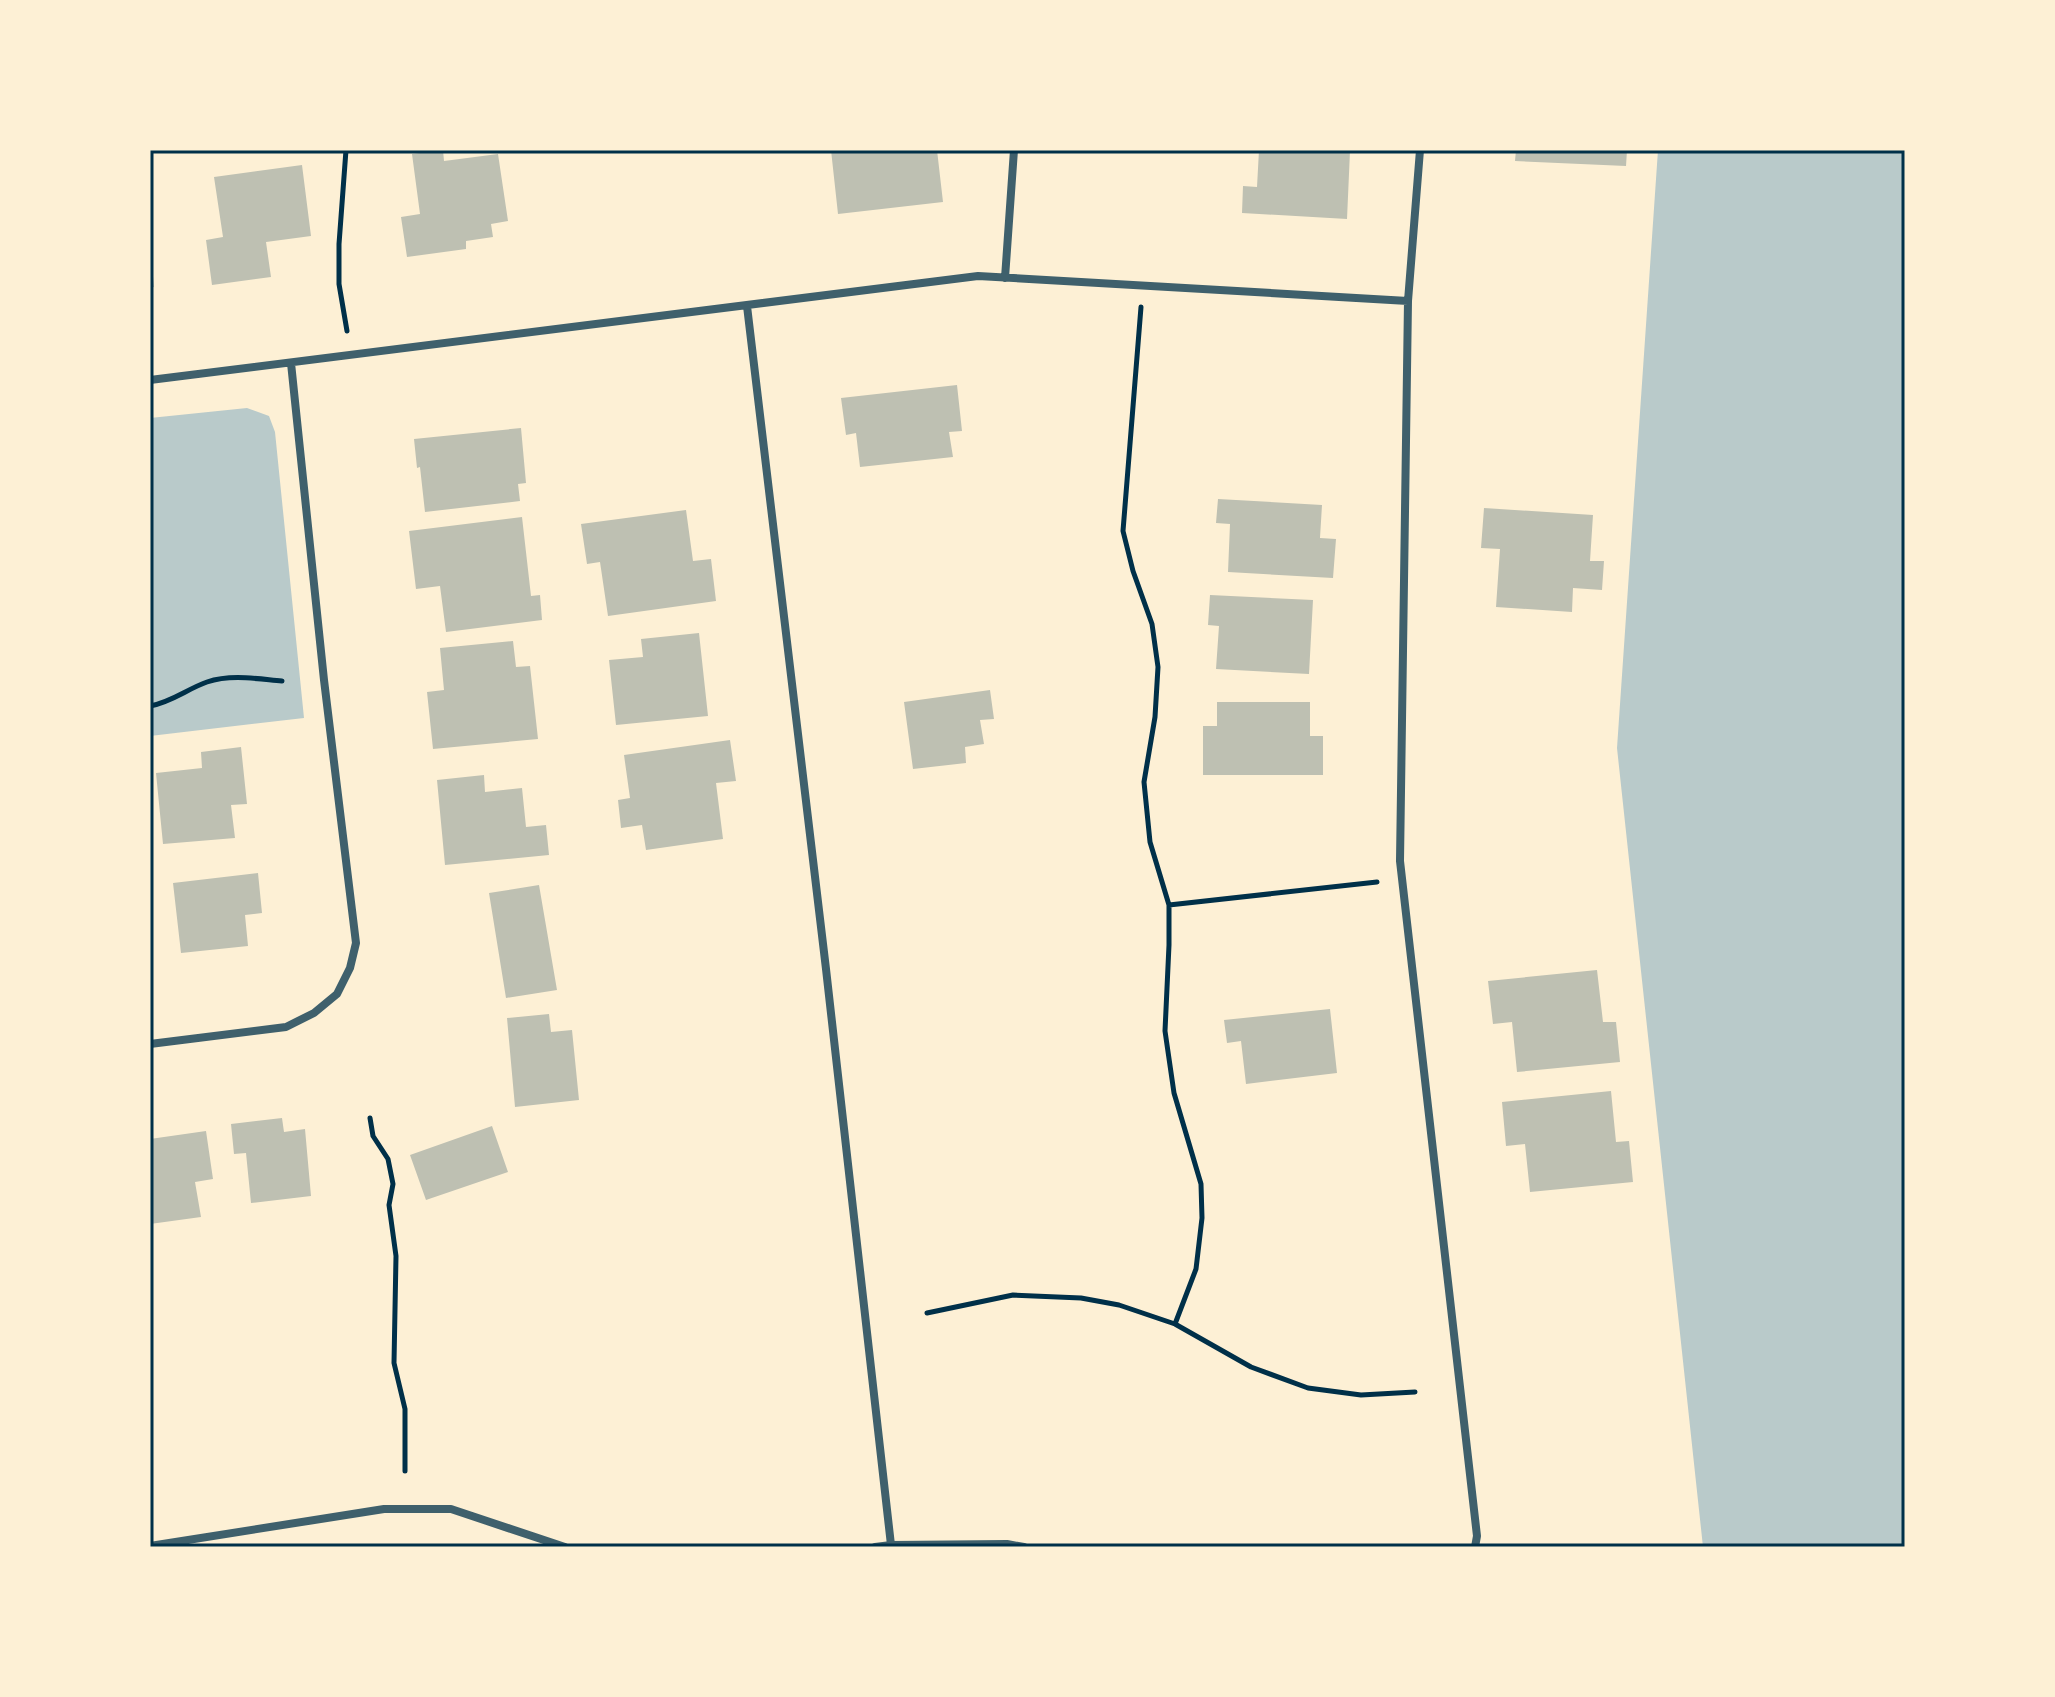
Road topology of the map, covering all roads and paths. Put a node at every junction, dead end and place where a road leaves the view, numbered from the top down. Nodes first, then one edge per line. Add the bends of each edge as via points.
1 (346, 150) edge
2 (1014, 150) edge
3 (1420, 150) edge
4 (1005, 278) junction
5 (1408, 301) junction
6 (1141, 304) dead end
7 (747, 306) junction
8 (347, 331) dead end
9 (291, 363) junction
10 (150, 380) edge
11 (282, 681) dead end
12 (150, 706) edge
13 (1377, 882) dead end
14 (1169, 905) junction
15 (150, 1044) edge
16 (370, 1118) dead end
17 (927, 1313) dead end
18 (1175, 1324) junction
19 (1415, 1392) dead end
20 (405, 1471) dead end
21 (891, 1545) junction
22 (150, 1546) edge
23 (565, 1547) edge
24 (875, 1547) edge
25 (1024, 1547) edge
26 (1475, 1547) edge

1 - 8 path via 339,284
2 - 4 street
3 - 5 street
4 - 5 street
4 - 7 street via 978,276
5 - 26 street via 1400,861
6 - 14 path via 1123,531 1152,624 1158,667 1144,782 1150,842
7 - 9 street
7 - 21 street
9 - 10 street
9 - 15 street via 356,943 337,994 286,1027
11 - 12 path via 210,681
13 - 14 path
14 - 18 path via 1165,1031 1174,1093 1201,1184 1202,1218 1196,1269
16 - 20 path via 393,1184 389,1205 396,1256 394,1363 405,1409
17 - 18 path via 1013,1295 1081,1298
18 - 19 path via 1251,1367 1308,1388 1361,1395
21 - 24 street
21 - 25 street
22 - 23 street via 384,1509 451,1509

